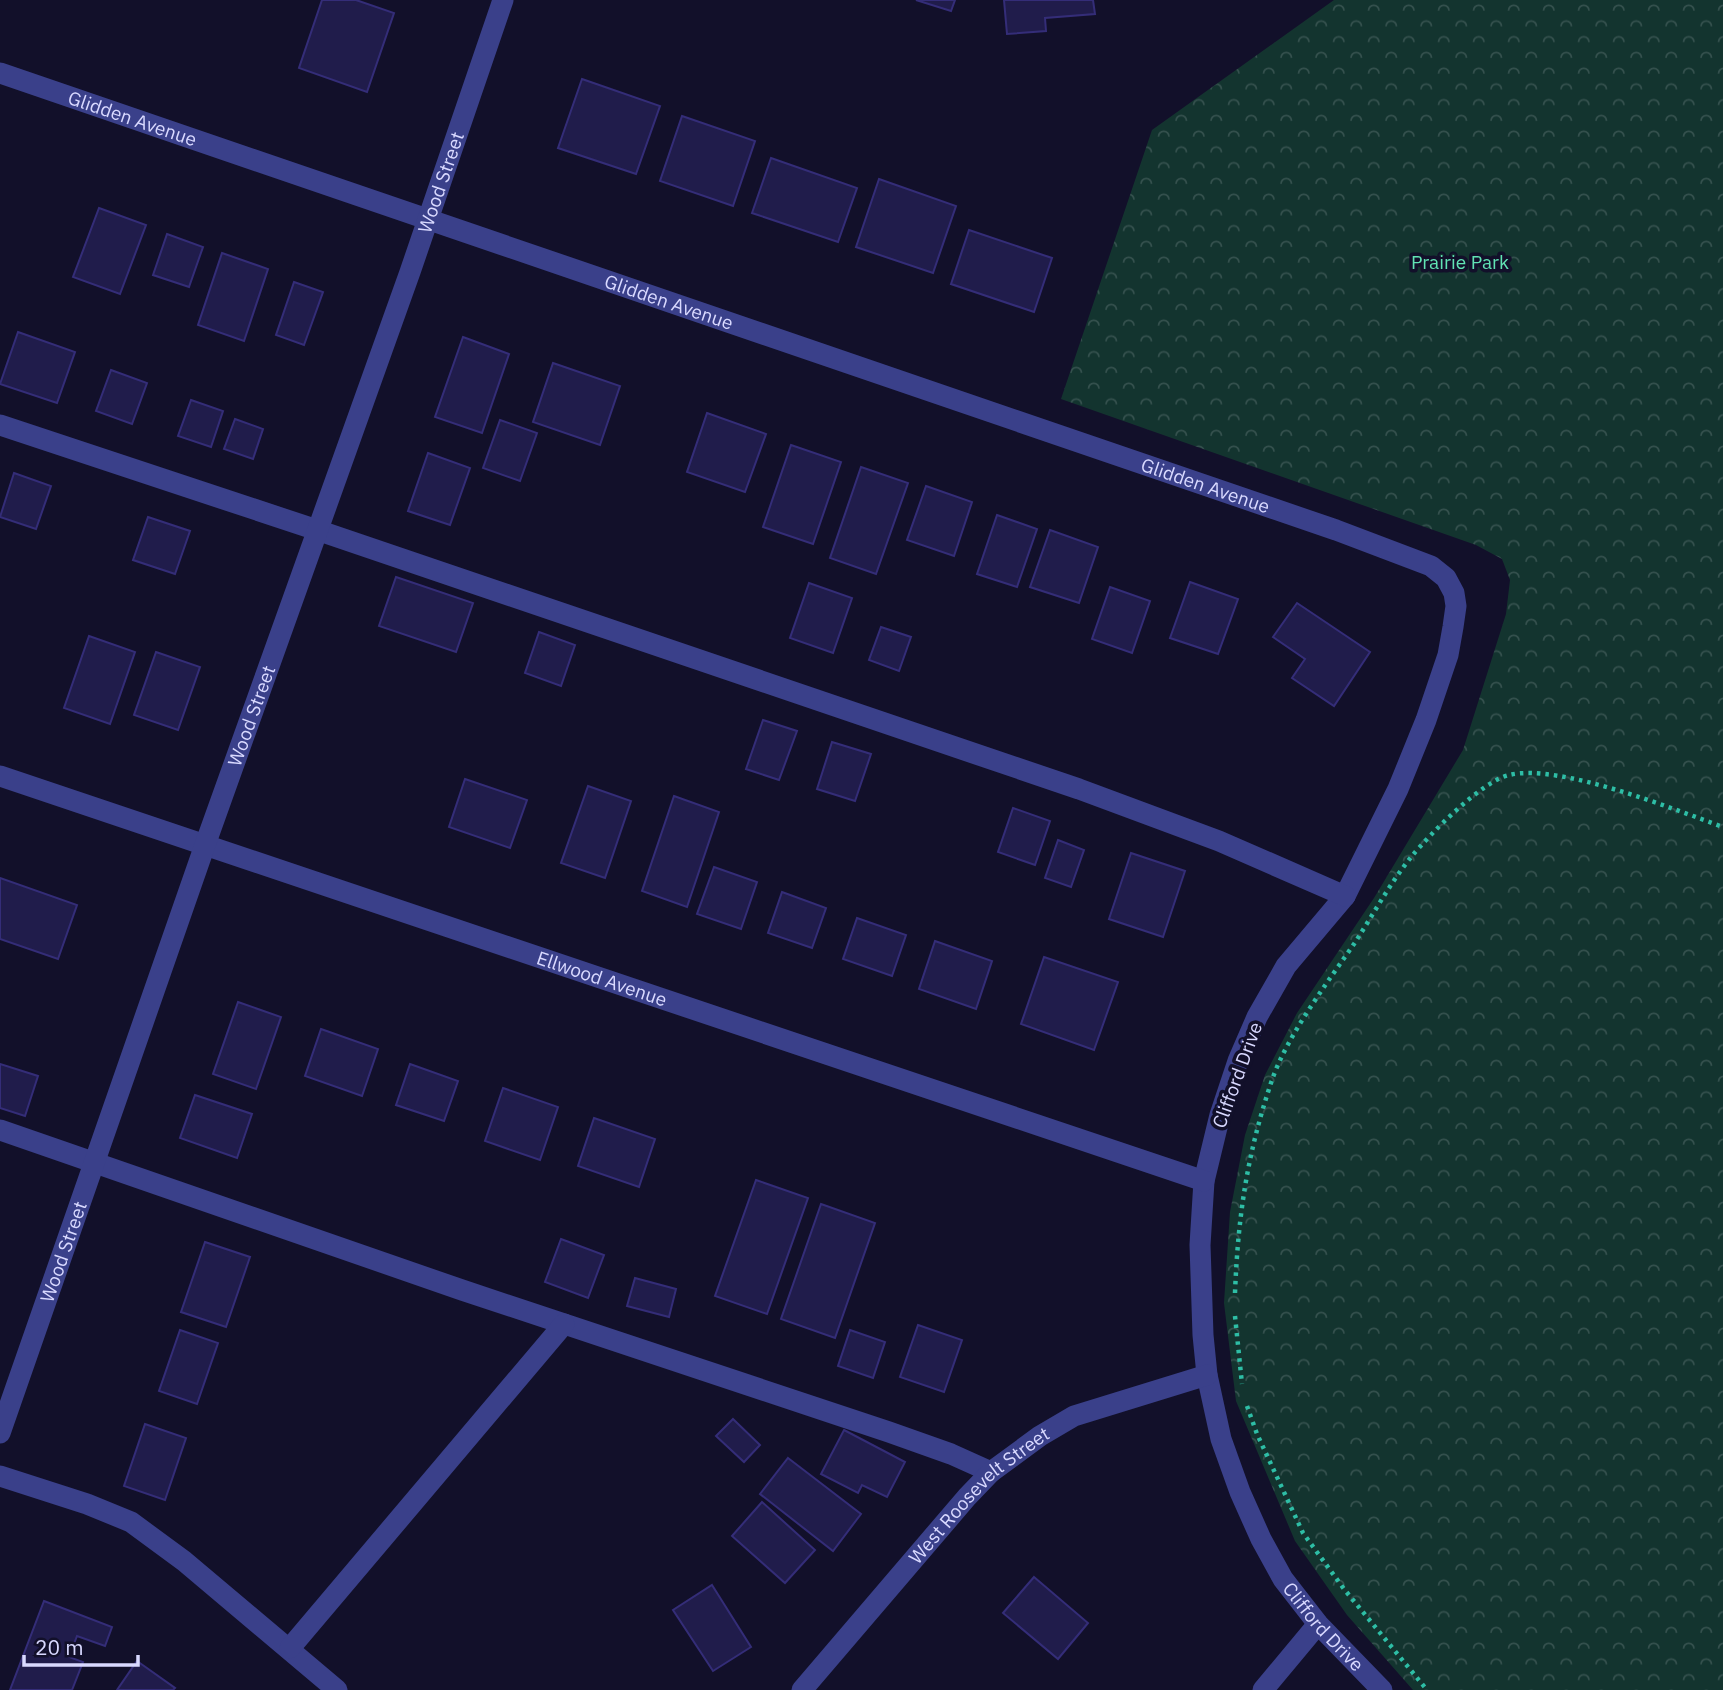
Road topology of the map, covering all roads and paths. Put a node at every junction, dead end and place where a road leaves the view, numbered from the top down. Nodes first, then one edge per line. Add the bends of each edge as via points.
1 (503, 0) edge
2 (0, 73) edge
3 (428, 219) junction
4 (0, 425) edge
5 (317, 530) junction
6 (1336, 530) joint
7 (0, 776) edge
8 (1723, 827) edge
9 (205, 845) junction
10 (1345, 896) junction
11 (0, 1130) edge
12 (93, 1164) junction
13 (1204, 1181) junction
14 (564, 1324) junction
15 (1207, 1375) junction
16 (4, 1404) edge
17 (0, 1433) edge
18 (991, 1472) junction
19 (0, 1476) edge
20 (1318, 1624) junction
21 (290, 1648) junction
22 (337, 1690) edge
23 (802, 1690) edge
24 (1263, 1690) edge
25 (1382, 1690) edge
26 (1427, 1690) edge

1 - 3 street, Wood Street
2 - 3 street, Glidden Avenue
3 - 5 street, Wood Street
3 - 6 street, Glidden Avenue
4 - 5 street
5 - 9 street, Wood Street
5 - 10 street via 1079,789 1219,841
6 - 10 street, Clifford Drive via 1431,566 1446,578 1456,606 1448,655 1426,720
7 - 9 street, Ellwood Avenue
8 - 26 path via 1621,792 1546,773 1507,775 1470,798 1411,857 1305,1018 1272,1079 1241,1204 1234,1304 1243,1395 1303,1533
9 - 12 street, Wood Street
9 - 13 street, Ellwood Avenue
10 - 13 street, Clifford Drive via 1286,966 1257,1017 1220,1115
11 - 12 street
12 - 14 street
12 - 16 street, Wood Street
13 - 15 street, Clifford Drive via 1200,1245
14 - 18 street via 901,1437
14 - 21 street
15 - 18 street, West Roosevelt Street via 1074,1416
15 - 20 street, Clifford Drive via 1221,1439 1250,1516 1283,1579
16 - 17 street, Wood Street
18 - 23 street, West Roosevelt Street
19 - 21 street via 131,1522
20 - 24 street
20 - 25 street, Clifford Drive
21 - 22 street

